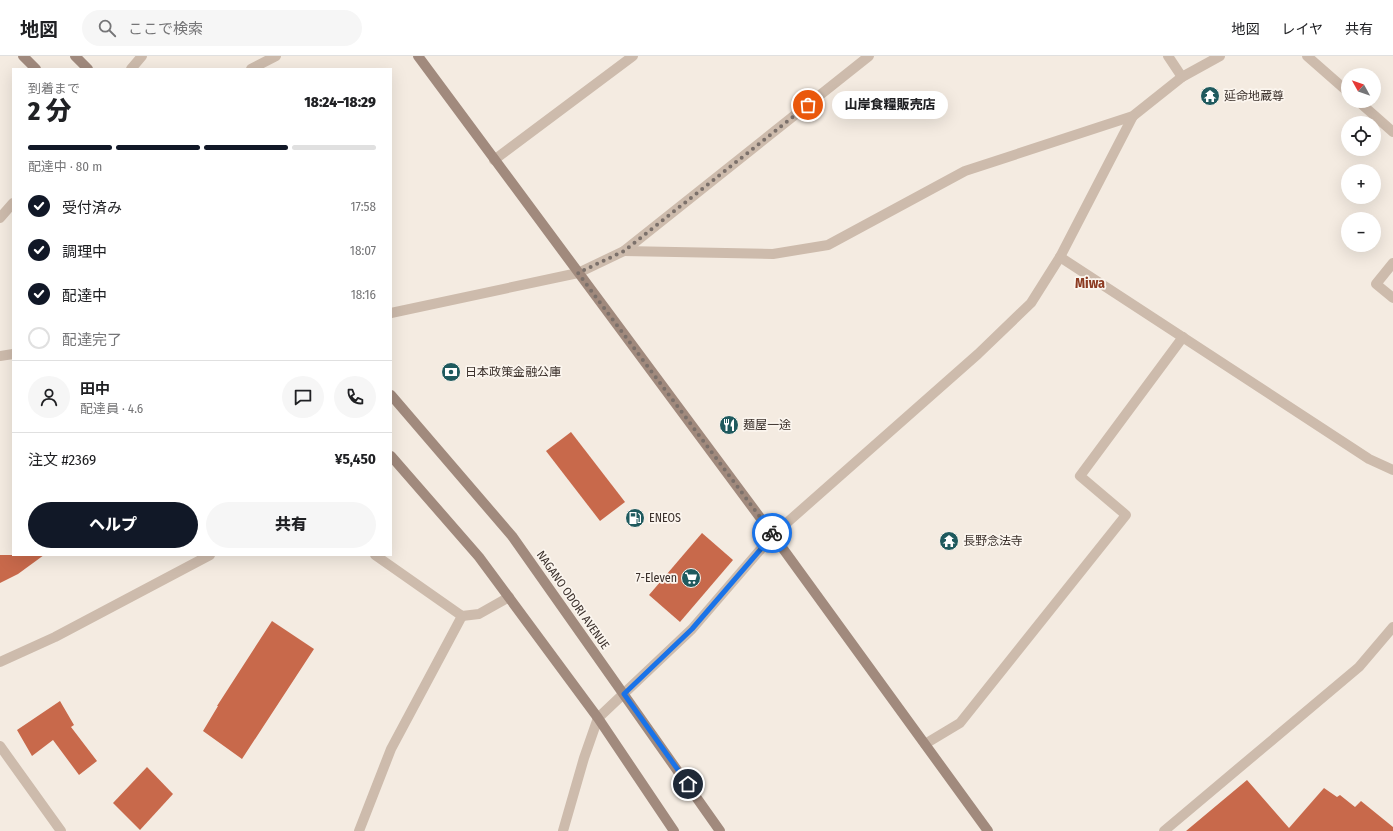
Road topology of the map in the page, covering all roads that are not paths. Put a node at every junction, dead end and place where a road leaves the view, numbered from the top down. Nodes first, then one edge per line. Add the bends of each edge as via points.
1 (24, 56) edge
2 (75, 56) edge
3 (142, 56) edge
4 (276, 56) edge
5 (418, 56) edge
6 (634, 56) edge
7 (869, 56) edge
8 (1168, 56) edge
9 (1220, 56) edge
10 (1307, 56) edge
11 (35, 68) edge
12 (87, 68) edge
13 (132, 68) edge
14 (253, 68) edge
15 (1182, 77) junction
16 (1341, 86) edge
17 (1366, 108) edge
18 (1133, 116) junction
19 (1393, 132) edge
20 (494, 160) junction
21 (12, 204) edge
22 (0, 218) edge
23 (624, 251) junction
24 (1060, 257) junction
25 (1393, 263) edge
26 (578, 273) junction
27 (1393, 298) edge
28 (392, 313) edge
29 (1183, 337) junction
30 (12, 354) edge
31 (0, 356) edge
32 (392, 396) edge
33 (392, 457) edge
34 (1393, 470) edge
35 (773, 535) junction
36 (208, 556) edge
37 (376, 556) edge
38 (509, 597) junction
39 (462, 616) junction
40 (1393, 627) edge
41 (0, 662) edge
42 (624, 694) junction
43 (598, 718) junction
44 (925, 744) junction
45 (0, 746) edge
46 (61, 831) edge
47 (359, 831) edge
48 (563, 831) edge
49 (674, 831) edge
50 (720, 831) edge
51 (988, 831) edge
52 (1164, 831) edge

1 - 11 street
2 - 12 street
3 - 13 street
4 - 14 street
5 - 20 street
6 - 20 street
7 - 23 street
8 - 15 street
9 - 15 street
10 - 16 street
15 - 18 street
17 - 19 street
18 - 23 street via 965,171 828,245 774,254
18 - 24 street
20 - 26 street
21 - 22 street
23 - 26 street
24 - 29 street
24 - 35 street via 1030,303 978,354
25 - 27 street via 1376,284
26 - 28 street
26 - 35 street
29 - 34 street via 1369,458
29 - 44 street via 1080,476 1126,515 960,723
30 - 31 street
32 - 42 street, NAGANO ODORI AVENUE via 512,536
33 - 38 street via 479,557
35 - 42 street via 692,629
35 - 44 street
36 - 41 street via 54,637
37 - 39 street
38 - 39 street via 479,614
38 - 43 street
39 - 47 street via 391,749
40 - 52 street via 1359,667
42 - 43 street
42 - 50 street, NAGANO ODORI AVENUE
43 - 48 street
43 - 49 street
44 - 51 street
45 - 46 street

